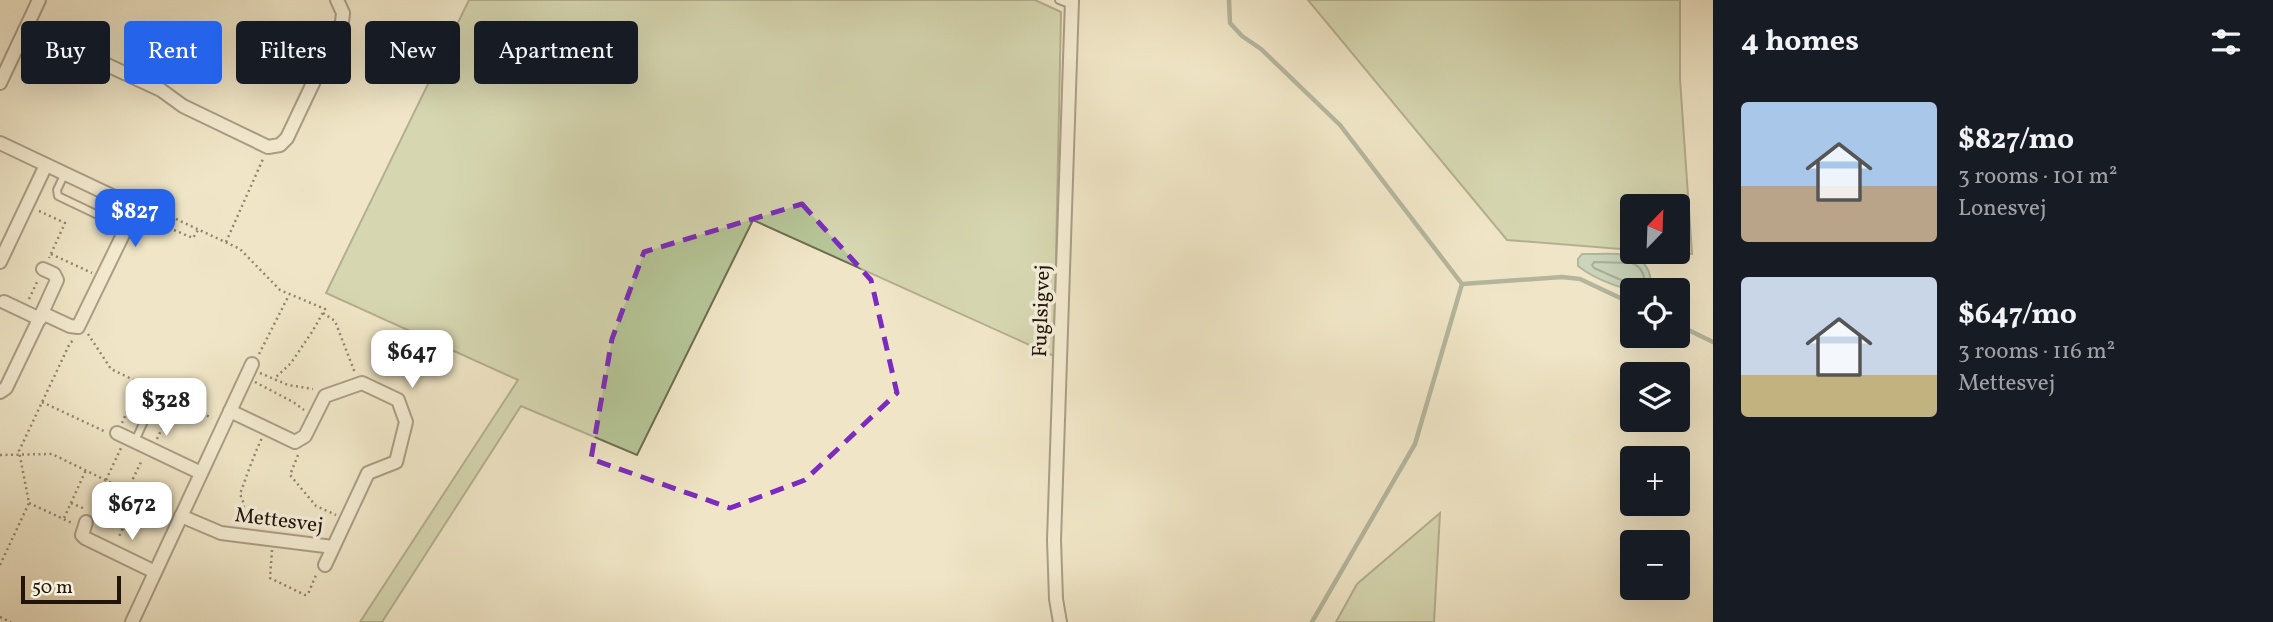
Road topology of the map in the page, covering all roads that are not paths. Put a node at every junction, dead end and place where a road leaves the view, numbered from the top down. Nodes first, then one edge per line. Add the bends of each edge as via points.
1 (39, 0) edge
2 (337, 0) edge
3 (1068, 2) edge
4 (29, 21) edge
5 (21, 38) edge
6 (110, 66) edge
7 (0, 83) edge
8 (0, 143) edge
9 (46, 164) junction
10 (65, 173) junction
11 (126, 228) junction
12 (0, 262) edge
13 (43, 269) road end
14 (4, 302) dead end
15 (41, 316) junction
16 (249, 370) road end
17 (0, 392) edge
18 (152, 404) dead end
19 (230, 411) junction
20 (126, 437) joint
21 (201, 473) junction
22 (181, 516) junction
23 (85, 525) road end
24 (333, 547) junction
25 (325, 565) road end
26 (155, 572) junction
27 (132, 622) edge
28 (1060, 622) edge

1 - 4 street
2 - 6 street via 342,22 280,145 268,147
3 - 28 street, Fuglsigvej via 1054,540
5 - 7 street
8 - 9 street
9 - 10 street
9 - 12 street
10 - 11 street via 132,207
10 - 11 lane via 58,196
11 - 15 street via 84,330
13 - 15 street via 57,280
14 - 15 street
15 - 17 street
16 - 19 street
18 - 20 lane
19 - 21 street
19 - 24 street, Mettesvej via 299,442 325,396 366,383 398,400 406,427 396,462 368,473
20 - 21 street
21 - 22 street
22 - 24 street, Mettesvej via 221,533
22 - 26 street
23 - 26 street via 83,537
24 - 25 street, Mettesvej
26 - 27 street

